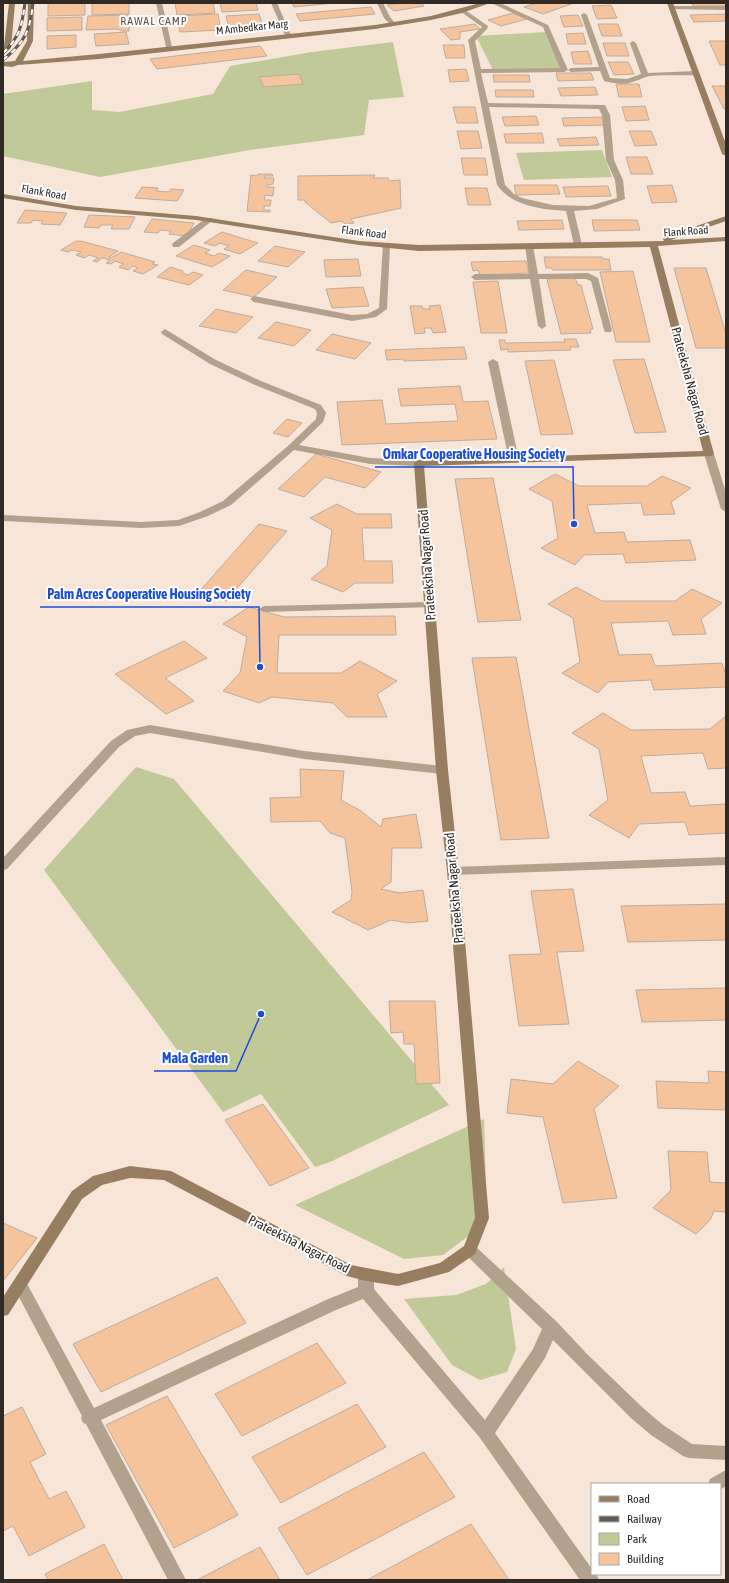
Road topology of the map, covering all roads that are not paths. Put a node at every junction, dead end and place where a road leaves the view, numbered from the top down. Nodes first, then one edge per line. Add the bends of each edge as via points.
1 (12, 3) edge
2 (30, 3) edge
3 (159, 3) edge
4 (274, 3) edge
5 (380, 3) edge
6 (487, 3) edge
7 (494, 3) edge
8 (671, 6) edge
9 (726, 8) edge
10 (462, 11) junction
11 (584, 15) dead end
12 (393, 24) junction
13 (288, 35) junction
14 (634, 43) dead end
15 (169, 47) junction
16 (3, 53) edge
17 (18, 63) junction
18 (3, 64) edge
19 (3, 68) edge
20 (603, 69) junction
21 (571, 70) dead end
22 (477, 71) junction
23 (696, 73) junction
24 (646, 75) junction
25 (484, 104) junction
26 (726, 154) edge
27 (3, 196) edge
28 (570, 209) junction
29 (726, 218) edge
30 (209, 220) junction
31 (707, 225) junction
32 (726, 234) edge
33 (726, 239) edge
34 (653, 244) junction
35 (176, 245) dead end
36 (578, 245) junction
37 (386, 246) junction
38 (529, 246) junction
39 (532, 276) junction
40 (475, 277) dead end
41 (254, 299) dead end
42 (542, 326) dead end
43 (608, 330) dead end
44 (165, 332) dead end
45 (493, 362) dead end
46 (292, 447) junction
47 (709, 454) junction
48 (514, 460) junction
49 (419, 463) junction
50 (726, 509) edge
51 (3, 518) edge
52 (430, 605) junction
53 (264, 609) dead end
54 (442, 770) junction
55 (726, 860) edge
56 (3, 866) edge
57 (453, 871) junction
58 (470, 1250) junction
59 (366, 1283) junction
60 (20, 1284) junction
61 (3, 1310) edge
62 (551, 1327) junction
63 (90, 1418) junction
64 (486, 1433) junction
65 (726, 1453) edge
66 (726, 1477) edge
67 (717, 1483) edge
68 (589, 1578) edge
69 (176, 1580) edge

1 - 16 street via 8,48
2 - 17 street via 30,41
3 - 15 street
4 - 13 street
5 - 12 street
6 - 10 street, M Ambedkar Marg
7 - 22 street via 546,26 564,70
8 - 9 street
8 - 23 street
10 - 12 street, M Ambedkar Marg
10 - 22 street via 486,28 471,40
11 - 20 street
12 - 13 street, M Ambedkar Marg
13 - 15 street, M Ambedkar Marg
14 - 24 street
15 - 17 street, M Ambedkar Marg
17 - 18 street
17 - 19 street
20 - 21 street
20 - 24 street via 607,79 615,81 639,80
22 - 25 street
23 - 24 street
23 - 26 street
25 - 28 street via 501,185 505,191 512,197 526,201
25 - 28 street via 602,106 606,115 610,160 619,180 621,199 596,207
27 - 30 street, Flank Road via 76,208
28 - 36 street
29 - 31 street
30 - 35 street
30 - 37 street, Flank Road
31 - 32 street
31 - 34 street
33 - 34 street, Flank Road
34 - 36 street, Flank Road
34 - 47 street, Prateeksha Nagar Road
36 - 38 street, Flank Road
37 - 38 street, Flank Road
37 - 41 street via 383,309 376,315 352,318
38 - 39 street
39 - 40 street
39 - 42 street
39 - 43 street via 588,276 595,280
44 - 46 street via 213,362 318,407 322,411 320,420
45 - 48 street
46 - 49 street via 370,461
46 - 51 street via 226,503 179,523 141,525
47 - 48 street, Prateeksha Nagar Road
47 - 50 street
48 - 49 street, Prateeksha Nagar Road
49 - 52 street, Prateeksha Nagar Road
52 - 53 street
52 - 54 street, Prateeksha Nagar Road
54 - 56 street via 304,755 150,729 131,733 115,744
54 - 57 street, Prateeksha Nagar Road
55 - 57 street
57 - 58 street, Prateeksha Nagar Road via 482,1218
58 - 59 street, Prateeksha Nagar Road via 444,1268 398,1280
58 - 62 street
59 - 60 street, Prateeksha Nagar Road via 347,1270 166,1175 130,1172 98,1180 77,1194
59 - 63 street via 331,1305
59 - 64 street
60 - 61 street, Prateeksha Nagar Road
60 - 63 street
62 - 64 street via 539,1353
62 - 65 street via 637,1413 658,1430 690,1451
63 - 69 street
64 - 68 street
66 - 67 street

